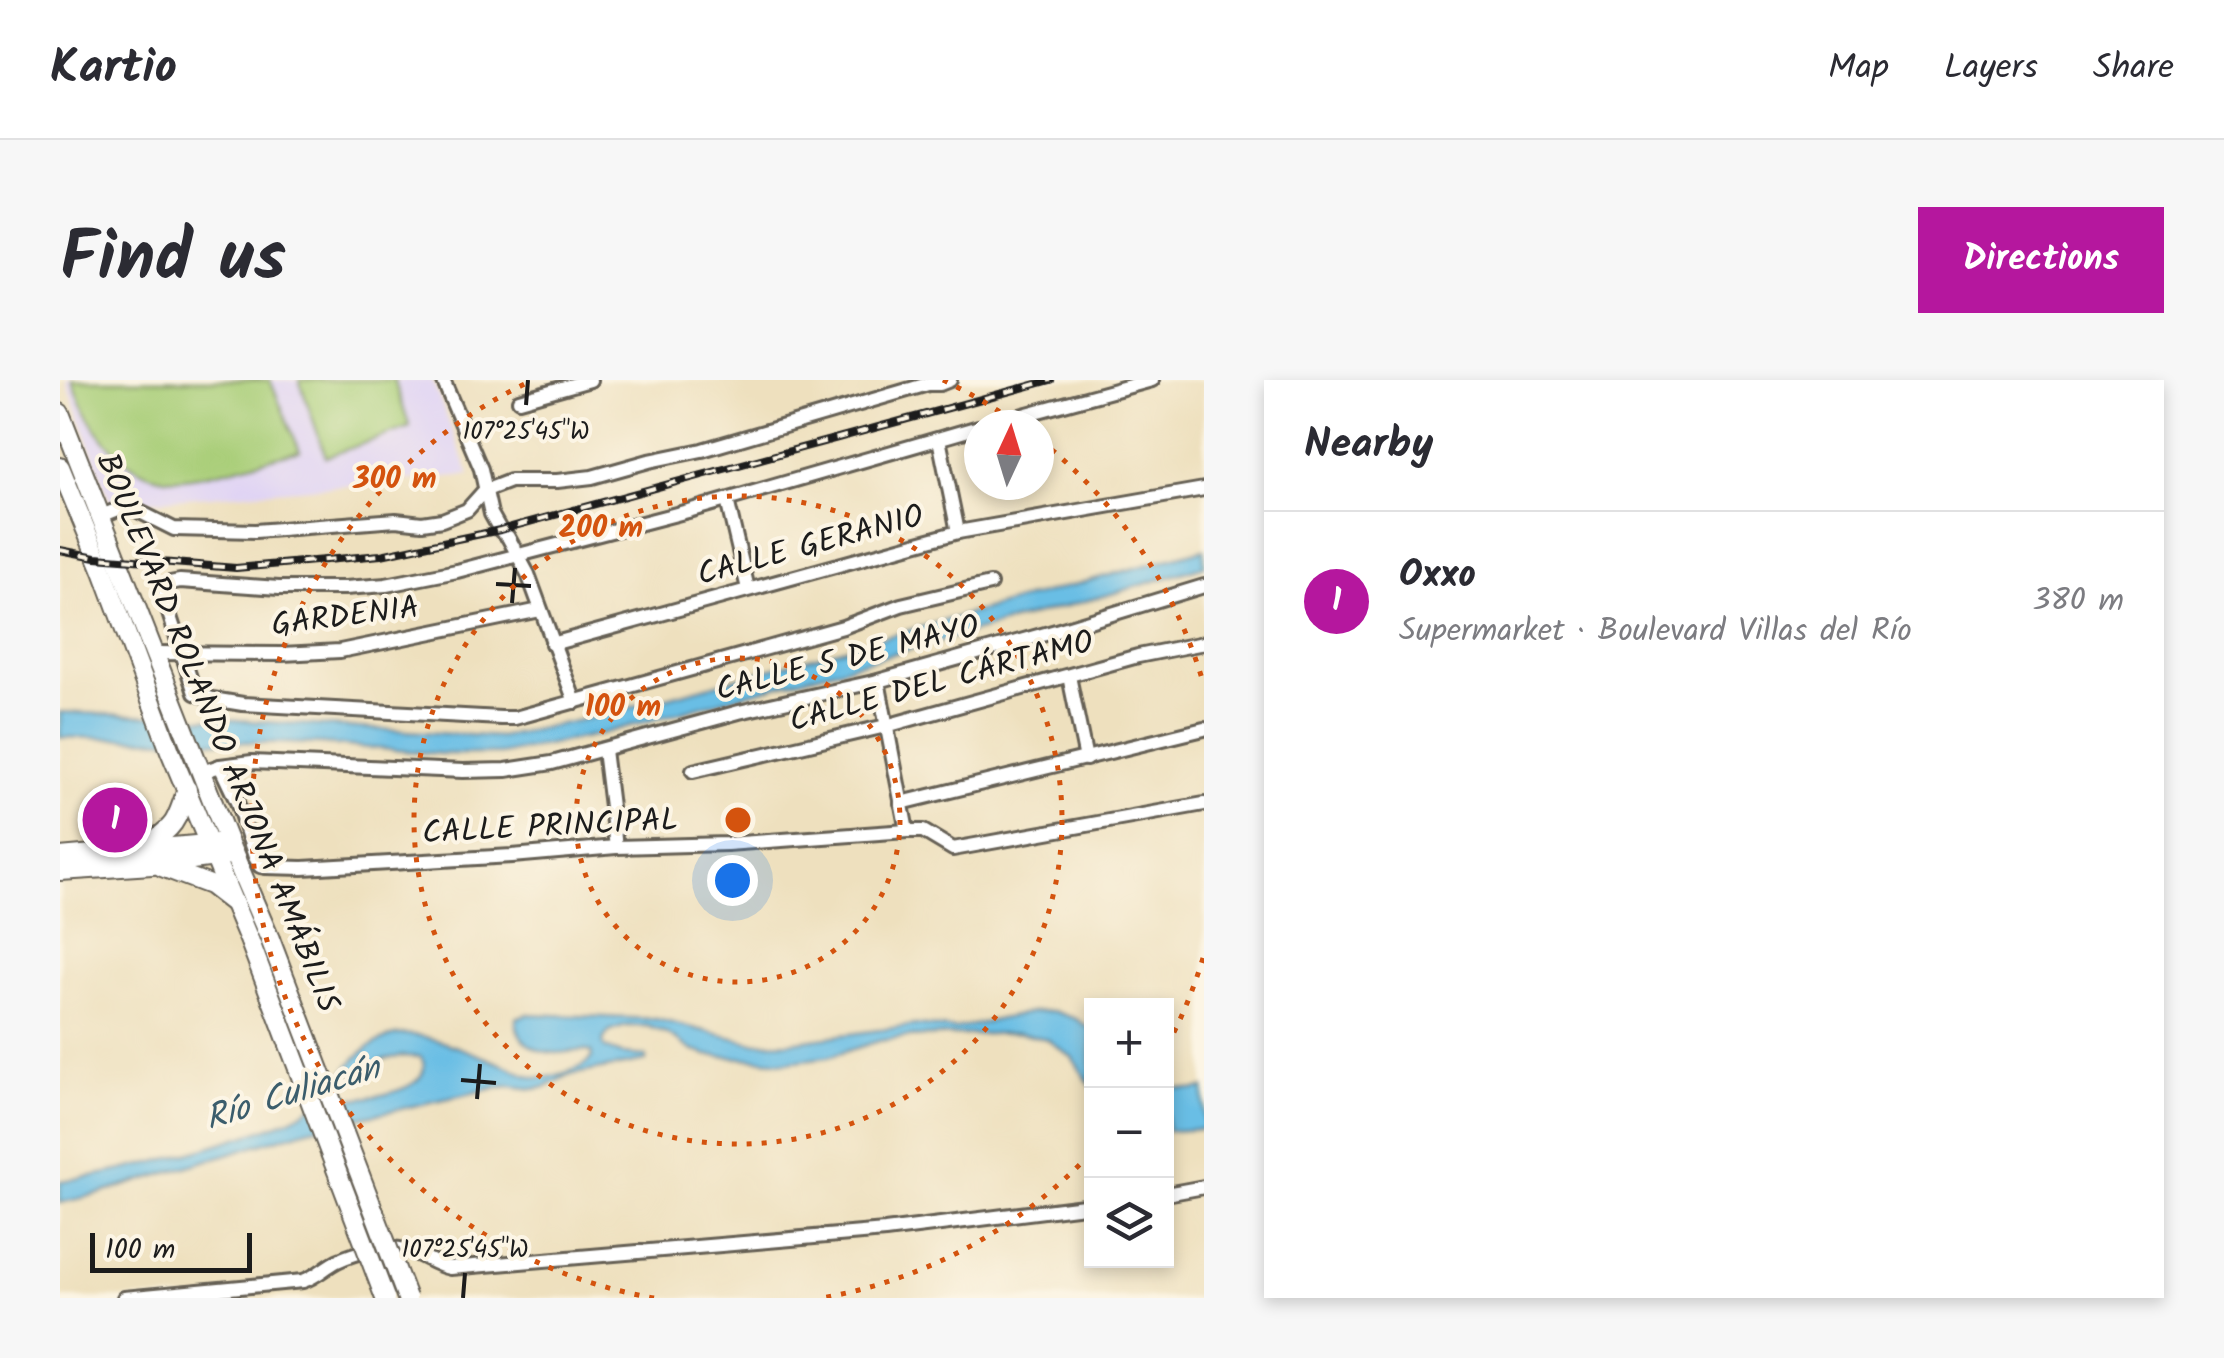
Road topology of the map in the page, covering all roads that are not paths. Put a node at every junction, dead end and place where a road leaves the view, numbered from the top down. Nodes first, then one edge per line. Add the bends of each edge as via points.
1 (443, 380) edge
2 (590, 380) edge
3 (950, 380) edge
4 (1152, 380) edge
5 (518, 400) dead end
6 (1042, 410) edge
7 (60, 413) edge
8 (964, 432) edge
9 (939, 439) junction
10 (60, 467) edge
11 (1204, 489) edge
12 (484, 491) junction
13 (728, 500) junction
14 (67, 504) edge
15 (100, 516) junction
16 (958, 532) junction
17 (518, 554) junction
18 (990, 584) dead end
19 (1204, 586) edge
20 (748, 589) junction
21 (540, 610) junction
22 (1204, 642) edge
23 (552, 644) junction
24 (154, 652) junction
25 (183, 652) junction
26 (1068, 676) junction
27 (878, 682) junction
28 (574, 702) junction
29 (886, 726) junction
30 (1204, 729) edge
31 (604, 750) junction
32 (1086, 759) junction
33 (211, 769) junction
34 (693, 771) dead end
35 (186, 789) junction
36 (901, 803) junction
37 (1204, 804) edge
38 (907, 831) junction
39 (616, 847) junction
40 (231, 848) junction
41 (210, 851) junction
42 (60, 857) edge
43 (137, 858) junction
44 (60, 871) edge
45 (236, 906) junction
46 (1204, 1187) edge
47 (1174, 1193) edge
48 (1084, 1206) edge
49 (124, 1298) edge
50 (385, 1298) edge
51 (407, 1298) edge

1 - 12 street
2 - 5 street
3 - 12 street via 592,477 510,481
4 - 6 street
7 - 15 main road, BOULEVARD ROLANDO ARJONA AMÁBILIS
8 - 9 street
9 - 13 street
9 - 16 street
10 - 14 main road, BOULEVARD ROLANDO ARJONA AMÁBILIS
11 - 16 street, CALLE GERANIO
12 - 15 street via 467,510 422,523 239,531 174,529 121,508
12 - 17 street
13 - 17 street
13 - 20 street
14 - 35 main road, BOULEVARD ROLANDO ARJONA AMÁBILIS
15 - 24 main road, BOULEVARD ROLANDO ARJONA AMÁBILIS
16 - 20 street, CALLE GERANIO
17 - 21 street
17 - 25 street via 369,587 170,582 164,598
18 - 28 street
19 - 27 street, CALLE 5 DE MAYO
20 - 23 street, CALLE GERANIO
21 - 23 street
21 - 25 street, GARDENIA via 340,650
22 - 26 street, CALLE DEL CÁRTAMO
23 - 28 street
24 - 25 street, GARDENIA
24 - 33 main road, BOULEVARD ROLANDO ARJONA AMÁBILIS via 194,753
25 - 28 street via 195,693 243,704 515,718
26 - 29 street, CALLE DEL CÁRTAMO
26 - 32 street
27 - 29 street
27 - 31 street, CALLE 5 DE MAYO
29 - 34 street, CALLE DEL CÁRTAMO
29 - 36 street
30 - 32 street
31 - 33 street, CALLE 5 DE MAYO via 506,770 252,762
31 - 39 street
32 - 36 street
33 - 39 street, CALLE PRINCIPAL via 237,802 265,867
33 - 40 main road, BOULEVARD ROLANDO ARJONA AMÁBILIS
35 - 41 main road, BOULEVARD ROLANDO ARJONA AMÁBILIS
35 - 43 main road via 173,825
36 - 38 street
37 - 38 street via 952,848
38 - 39 street, CALLE PRINCIPAL
40 - 41 main road
40 - 51 main road, BOULEVARD ROLANDO ARJONA AMÁBILIS, bridge
41 - 43 main road
41 - 45 main road, BOULEVARD ROLANDO ARJONA AMÁBILIS
42 - 43 main road
43 - 44 main road
43 - 45 main road via 210,885
45 - 50 main road, BOULEVARD ROLANDO ARJONA AMÁBILIS, bridge
46 - 47 street
48 - 49 street via 885,1231 450,1268 385,1248 350,1256 303,1281

